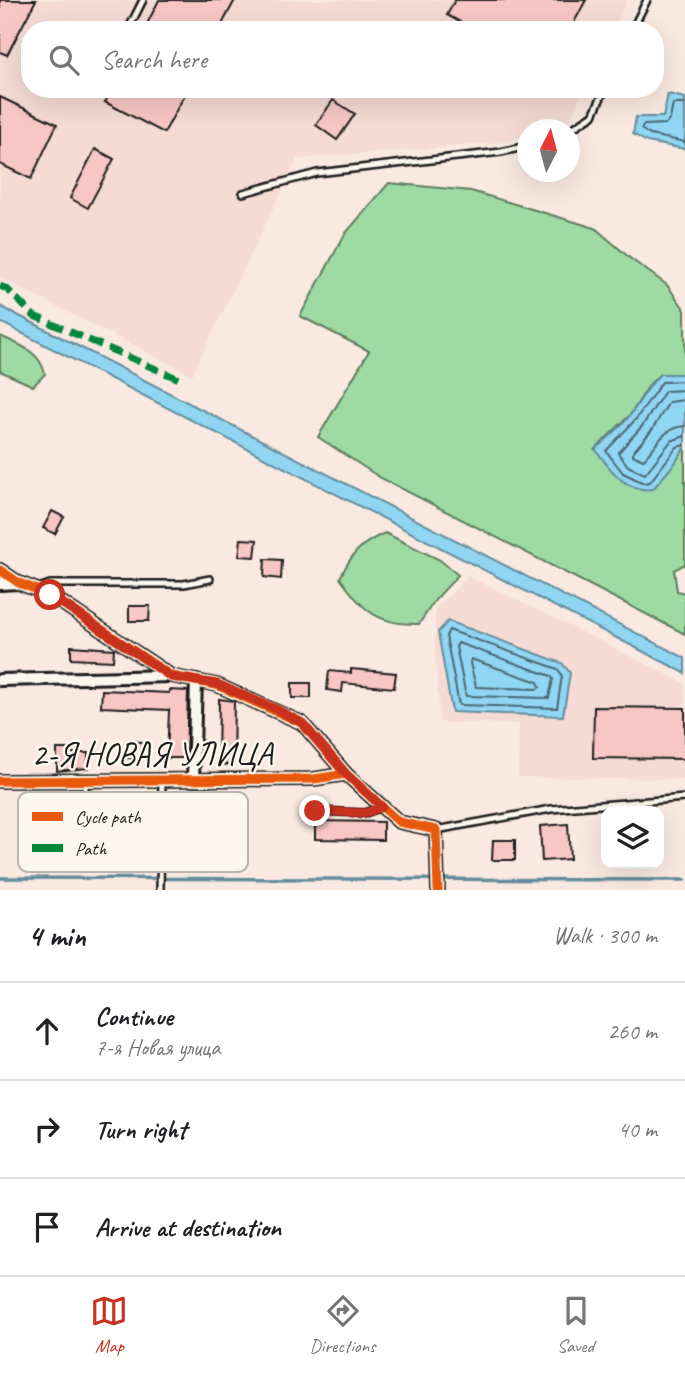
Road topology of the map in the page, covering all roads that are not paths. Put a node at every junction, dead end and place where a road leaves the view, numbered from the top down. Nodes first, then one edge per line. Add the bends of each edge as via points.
1 (143, 0) edge
2 (647, 0) edge
3 (132, 21) edge
4 (636, 21) edge
5 (601, 98) edge
6 (580, 123) edge
7 (517, 148) edge
8 (243, 193) dead end
9 (0, 570) edge
10 (209, 579) dead end
11 (19, 583) junction
12 (0, 584) edge
13 (34, 589) junction
14 (171, 677) junction
15 (0, 680) edge
16 (196, 681) junction
17 (346, 774) junction
18 (85, 780) junction
19 (162, 780) junction
20 (192, 780) junction
21 (0, 781) edge
22 (85, 792) edge
23 (162, 792) edge
24 (685, 798) edge
25 (382, 807) junction
26 (315, 811) dead end
27 (436, 830) junction
28 (438, 890) edge

1 - 3 lane
2 - 4 lane
5 - 6 lane via 593,115
7 - 8 lane via 317,173
9 - 11 street
10 - 13 lane via 184,584 50,583
11 - 12 street
11 - 13 street
13 - 14 street
14 - 15 street
14 - 16 street
16 - 17 street via 217,684 302,723
16 - 20 street
17 - 20 street, 2-Я НОВАЯ УЛИЦА via 314,779
17 - 25 street
18 - 19 street, 2-Я НОВАЯ УЛИЦА
18 - 21 street, 2-Я НОВАЯ УЛИЦА
18 - 22 lane
19 - 20 street, 2-Я НОВАЯ УЛИЦА
19 - 23 lane
24 - 27 lane via 551,809
25 - 26 lane via 365,813
25 - 27 street via 399,821
27 - 28 street

